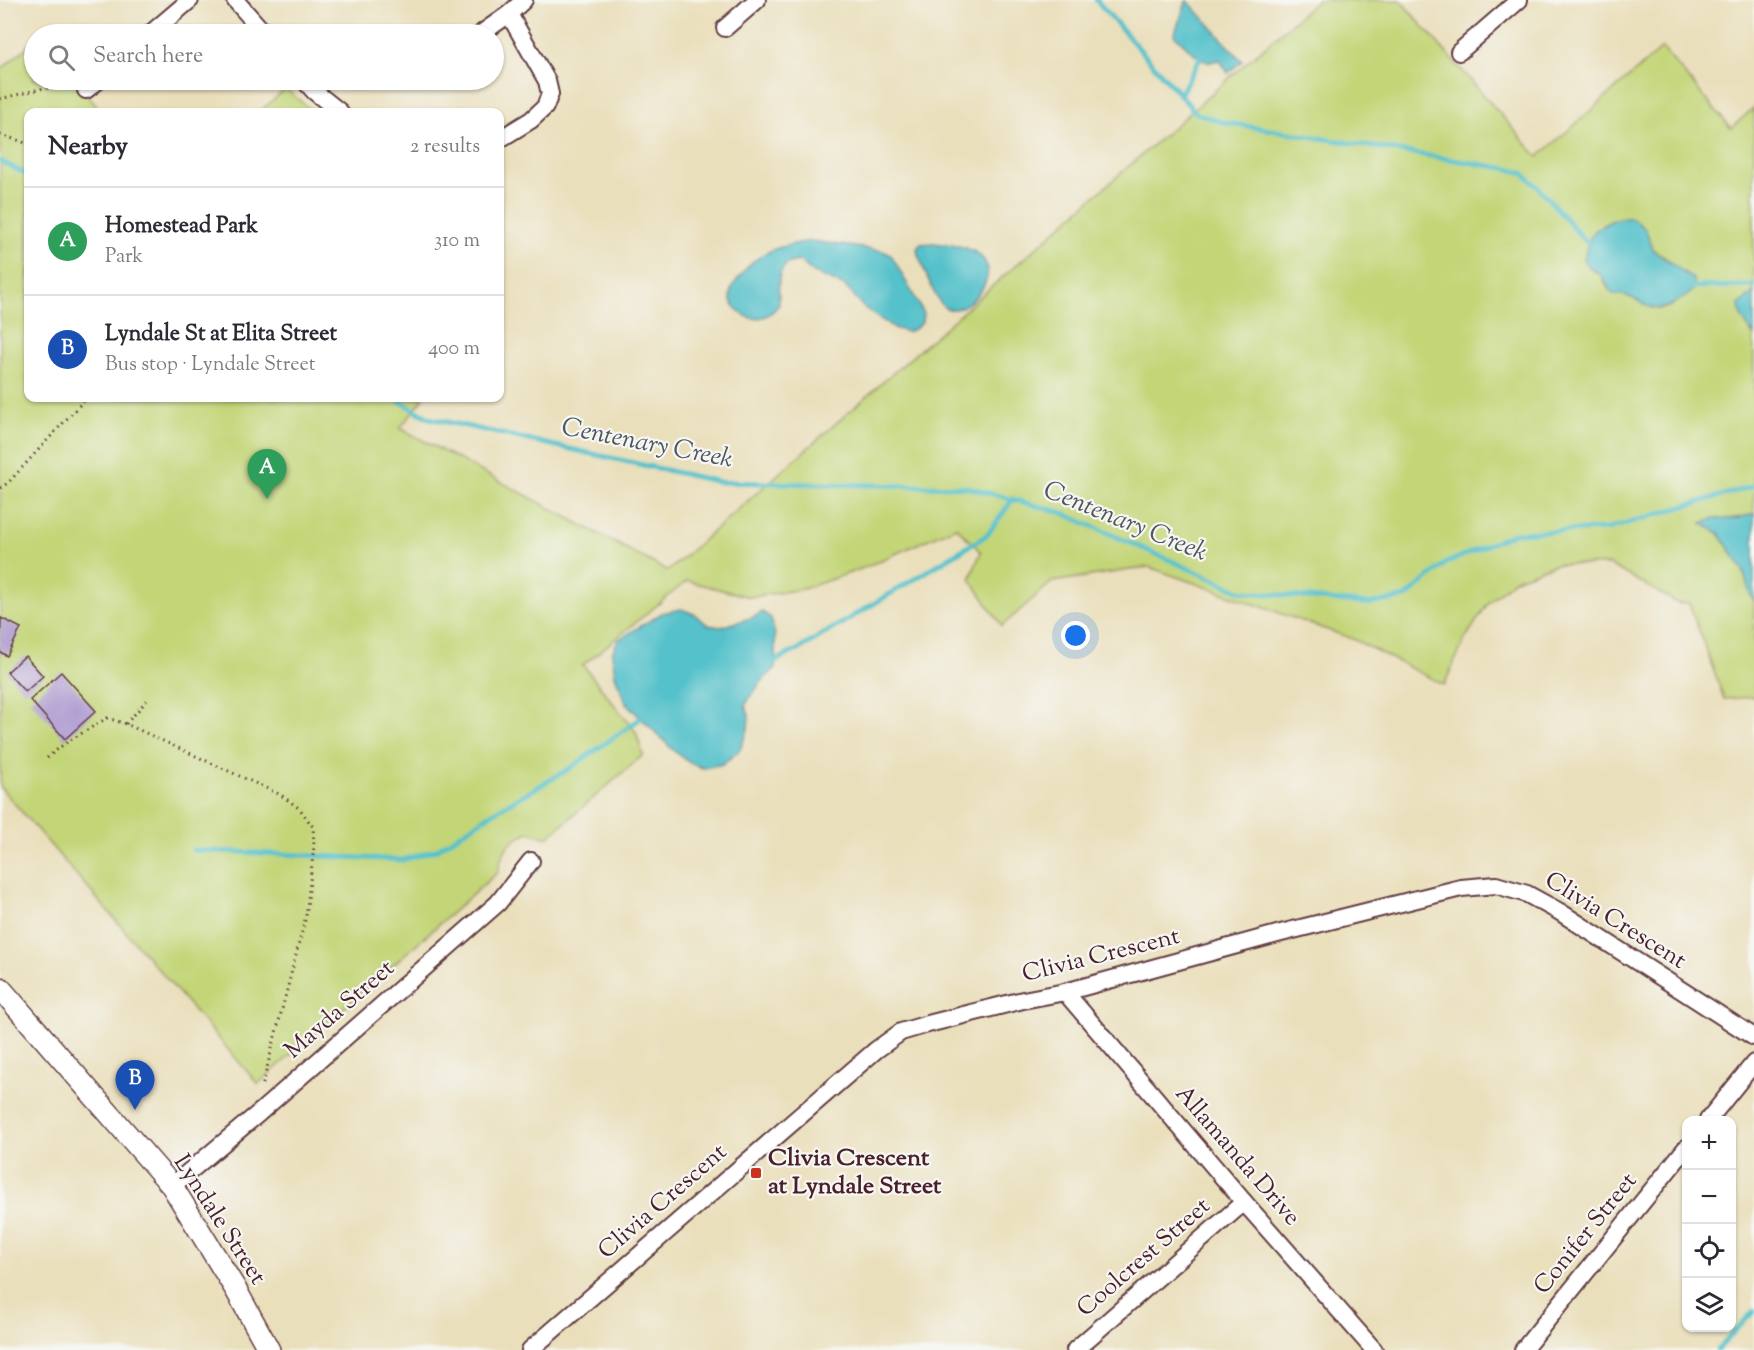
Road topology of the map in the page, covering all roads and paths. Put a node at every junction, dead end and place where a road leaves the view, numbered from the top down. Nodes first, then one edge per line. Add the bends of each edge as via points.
1 (190, 0) edge
2 (235, 0) edge
3 (524, 0) edge
4 (758, 0) edge
5 (1519, 0) edge
6 (509, 14) junction
7 (162, 24) edge
8 (256, 24) edge
9 (495, 24) edge
10 (725, 28) dead end
11 (1459, 52) dead end
12 (36, 90) edge
13 (313, 90) edge
14 (0, 99) edge
15 (335, 108) edge
16 (0, 135) edge
17 (504, 137) edge
18 (24, 143) edge
19 (82, 402) edge
20 (0, 488) edge
21 (147, 700) dead end
22 (126, 724) junction
23 (46, 758) dead end
24 (531, 861) dead end
25 (0, 988) edge
26 (1065, 992) junction
27 (1754, 1037) edge
28 (1754, 1063) edge
29 (259, 1113) junction
30 (1711, 1116) edge
31 (1682, 1153) edge
32 (172, 1186) junction
33 (1244, 1202) junction
34 (269, 1350) edge
35 (530, 1350) edge
36 (1076, 1350) edge
37 (1374, 1350) edge
38 (1523, 1350) edge

1 - 7 street
2 - 8 street
3 - 6 street
4 - 10 street
5 - 11 street
6 - 9 street
6 - 17 street via 547,81 550,94 545,107 531,120
12 - 14 path
13 - 15 street
16 - 18 path
19 - 20 path
21 - 22 path
22 - 23 path via 107,718
22 - 29 path via 281,795 300,809 313,827 306,916 258,1102
24 - 29 street, Mayda Street via 498,903
25 - 32 street, Lyndale Street
26 - 27 street, Clivia Crescent via 1461,888 1496,885 1527,894 1560,912
26 - 33 street, Allamanda Drive
26 - 35 street, Clivia Crescent via 901,1032
28 - 30 street
29 - 32 street, Mayda Street
31 - 38 street, Conifer Street
32 - 34 street, Lyndale Street
33 - 36 street, Coolcrest Street
33 - 37 street, Allamanda Drive

